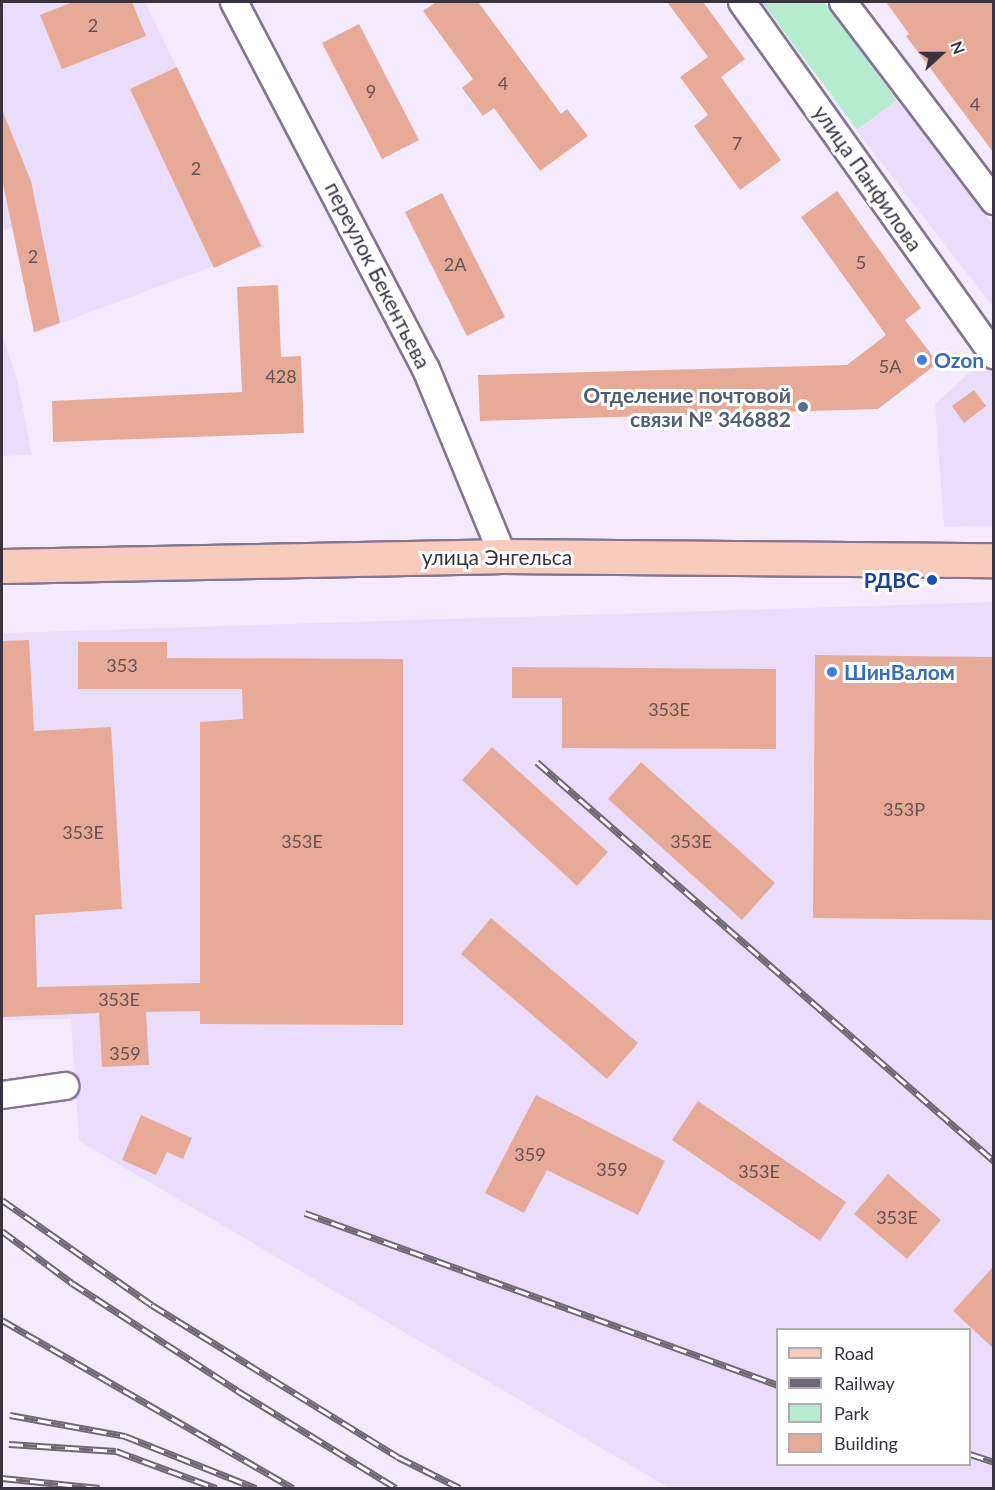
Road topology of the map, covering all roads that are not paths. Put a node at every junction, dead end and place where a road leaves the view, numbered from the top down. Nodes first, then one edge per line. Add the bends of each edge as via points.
1 (234, 2) edge
2 (742, 2) edge
3 (843, 2) edge
4 (993, 201) edge
5 (993, 355) edge
6 (503, 556) junction
7 (993, 560) edge
8 (2, 566) edge
9 (65, 1086) dead end
10 (2, 1095) edge

1 - 6 street, переулок Бекентьева via 426,369
2 - 5 street, улица Панфилова
3 - 4 street
6 - 7 main road, улица Энгельса
6 - 8 main road, улица Энгельса
9 - 10 street

